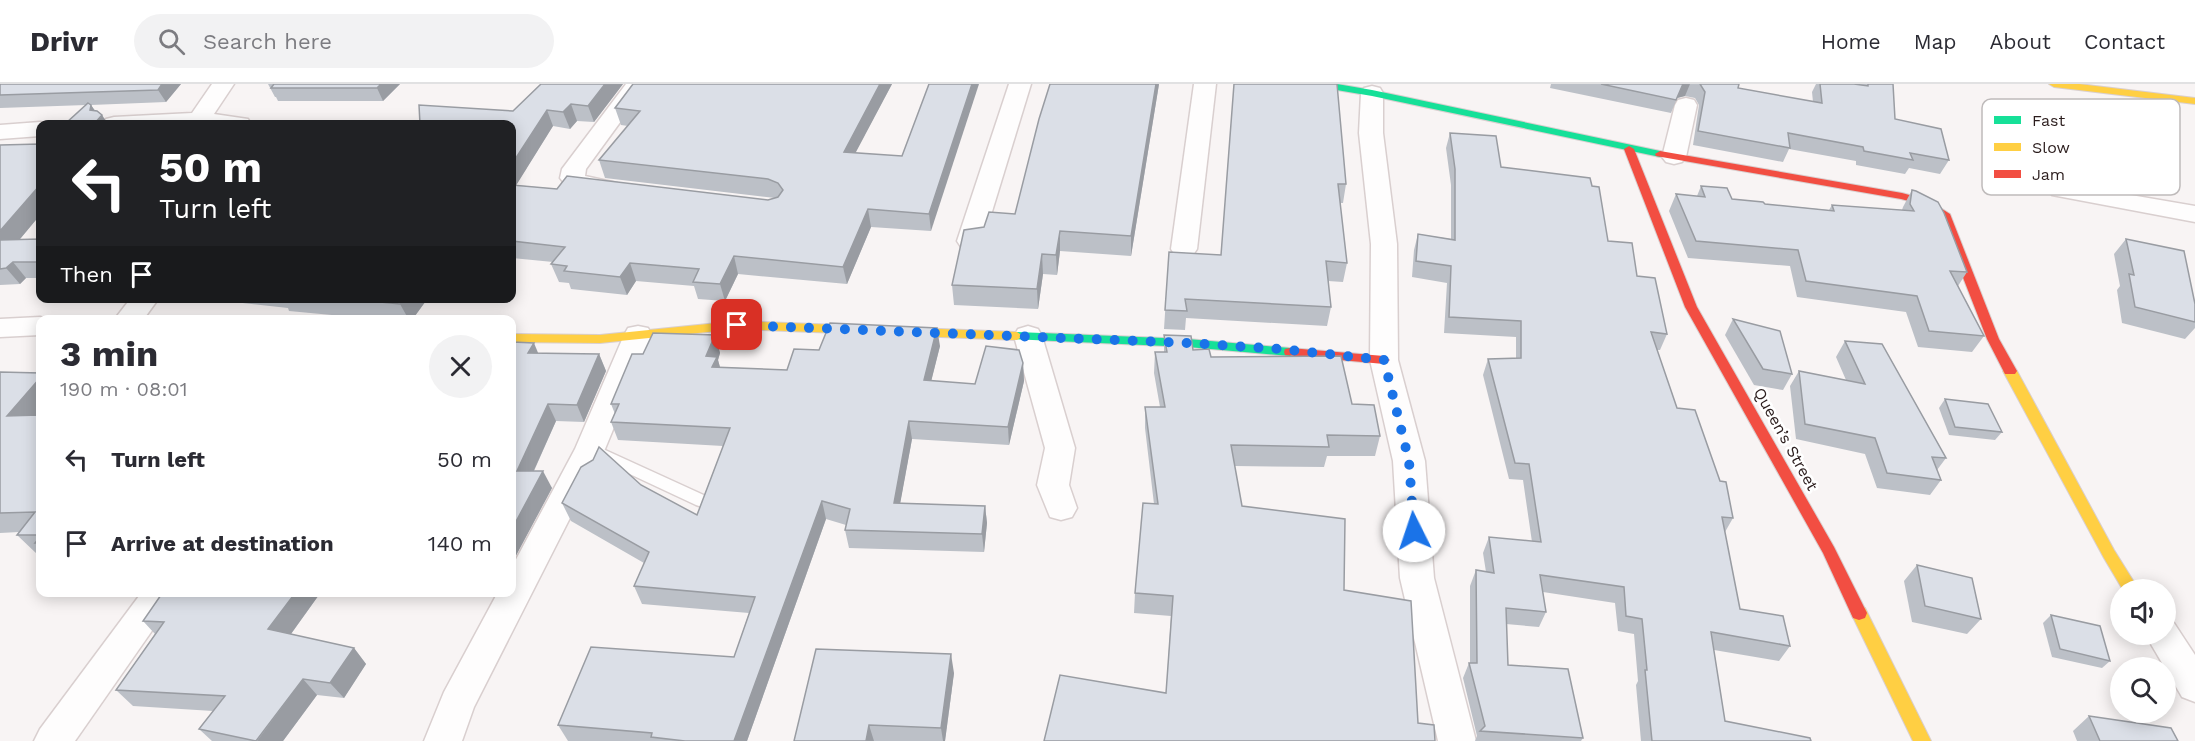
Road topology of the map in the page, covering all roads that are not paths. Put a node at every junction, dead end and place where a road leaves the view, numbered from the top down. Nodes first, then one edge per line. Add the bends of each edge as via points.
1 (223, 84) edge
2 (637, 84) edge
3 (1020, 84) edge
4 (1205, 84) edge
5 (1319, 84) edge
6 (2054, 84) edge
7 (2106, 88) edge
8 (1372, 93) junction
9 (2195, 101) edge
10 (1686, 105) dead end
11 (199, 119) junction
12 (182, 120) edge
13 (207, 120) edge
14 (36, 129) edge
15 (0, 132) edge
16 (1629, 149) junction
17 (1674, 157) junction
18 (626, 190) edge
19 (2089, 195) edge
20 (2195, 214) edge
21 (970, 241) edge
22 (1184, 249) dead end
23 (142, 303) edge
24 (132, 315) edge
25 (36, 326) edge
26 (0, 328) edge
27 (638, 335) junction
28 (1028, 336) junction
29 (516, 338) edge
30 (1384, 360) junction
31 (590, 449) junction
32 (702, 501) edge
33 (1061, 508) dead end
34 (2125, 579) edge
35 (516, 592) edge
36 (158, 597) edge
37 (513, 597) edge
38 (2169, 645) edge
39 (2195, 686) edge
40 (54, 741) edge
41 (442, 741) edge
42 (1457, 741) edge
43 (1922, 741) edge

1 - 11 street
2 - 18 street via 574,169 572,178 580,185
3 - 21 street
4 - 22 street
5 - 8 street
6 - 7 street
7 - 9 street
8 - 16 street
8 - 30 street via 1371,133 1384,244
10 - 17 street
11 - 12 street
11 - 13 street
14 - 15 street
16 - 17 street
16 - 43 street, Queen’s Street via 1691,307 1829,551
17 - 34 street via 1909,197 1944,214 1993,339
19 - 20 street
23 - 24 street
25 - 26 street
27 - 28 street via 737,325
27 - 29 street via 600,339
27 - 31 street
28 - 30 street via 1246,347
28 - 33 street via 1060,448 1053,485
30 - 42 street via 1409,461 1417,578
31 - 32 lane
31 - 35 street
36 - 40 street
37 - 41 street
38 - 39 street

